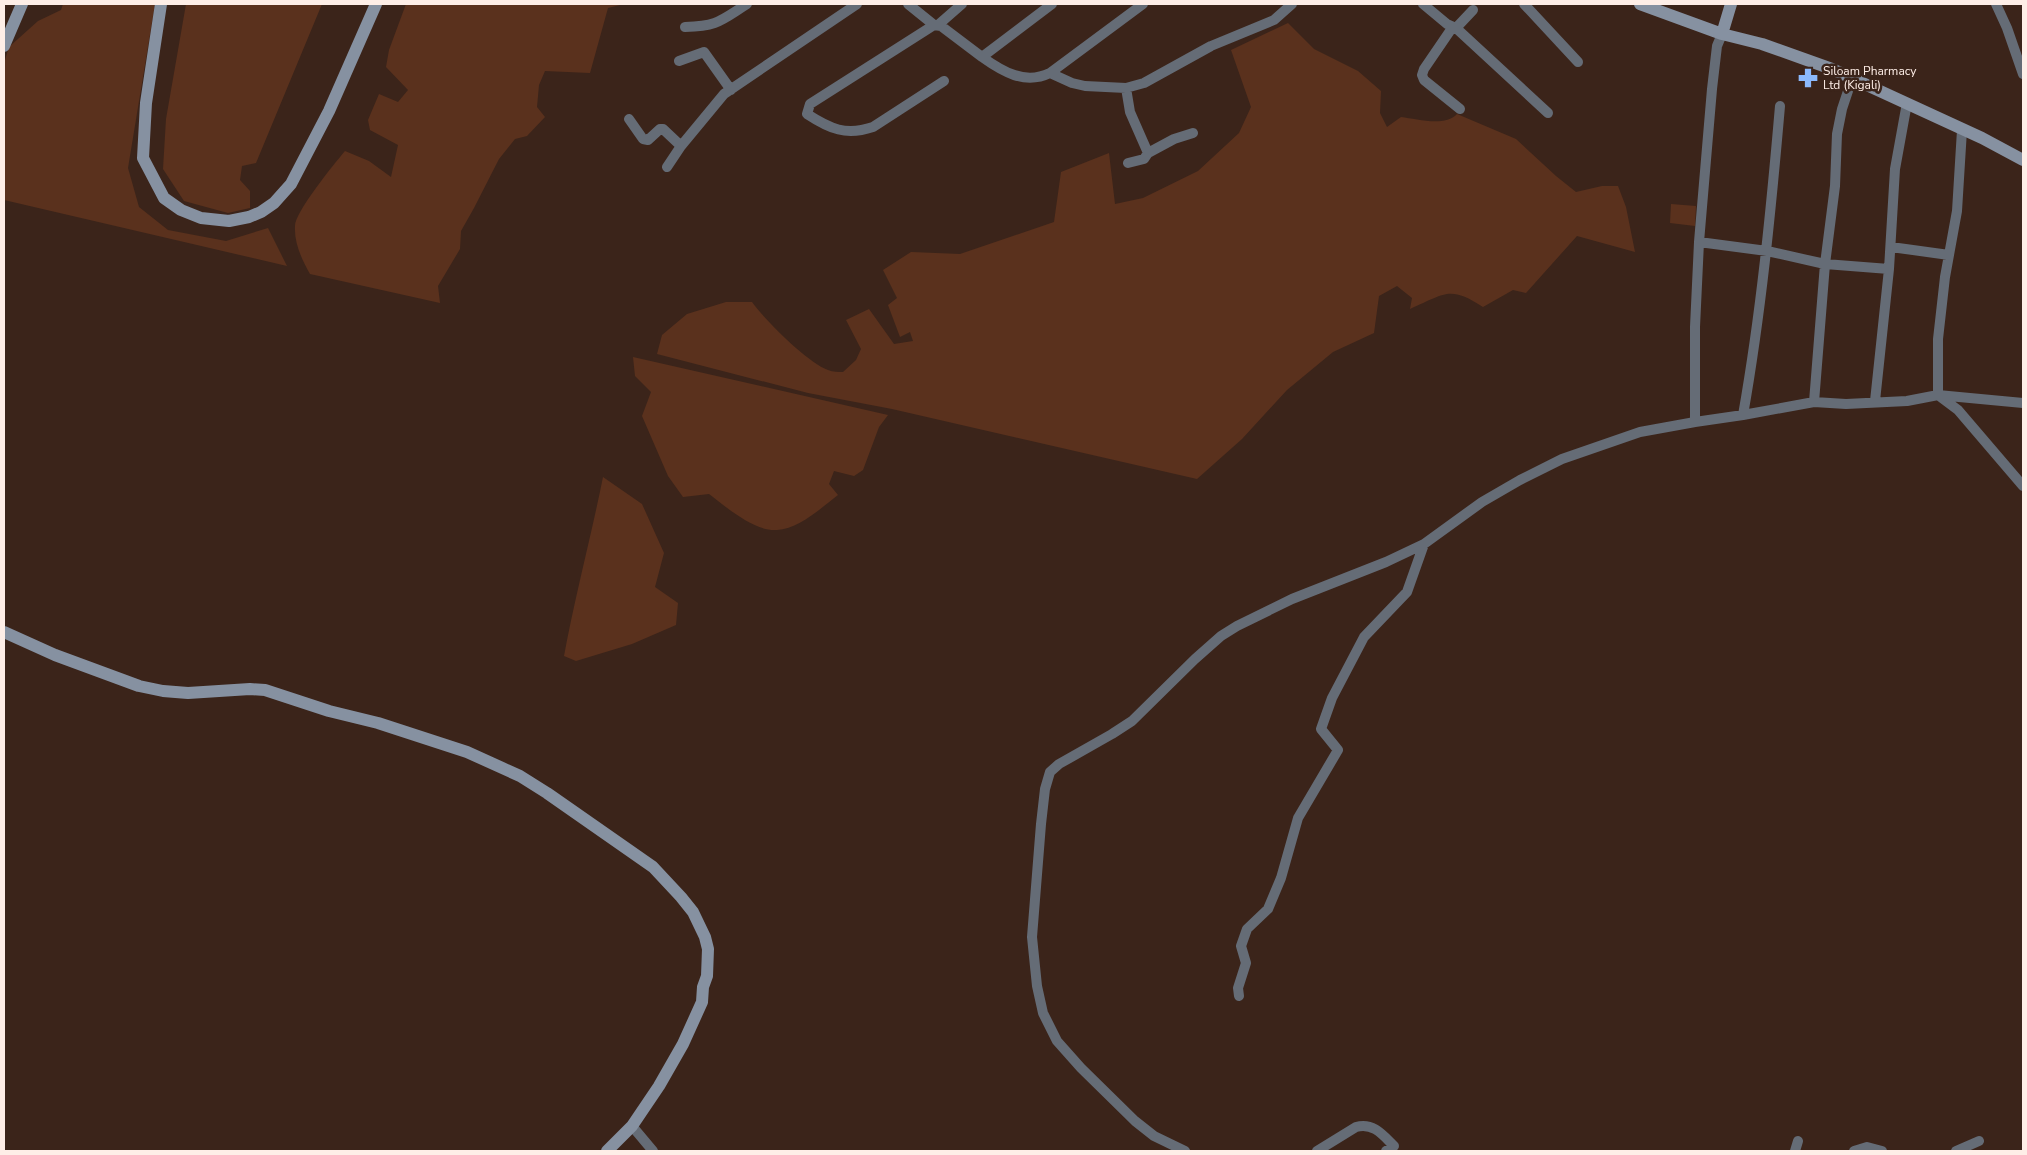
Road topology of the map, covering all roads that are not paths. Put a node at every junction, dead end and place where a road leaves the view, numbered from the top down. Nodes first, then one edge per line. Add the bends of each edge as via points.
1 (22, 4) edge
2 (160, 4) edge
3 (376, 4) edge
4 (747, 4) edge
5 (857, 4) edge
6 (908, 4) edge
7 (962, 4) edge
8 (1052, 4) edge
9 (1143, 4) edge
10 (1292, 4) edge
11 (1423, 4) edge
12 (1524, 4) edge
13 (1731, 4) edge
14 (1996, 4) edge
15 (1649, 5) edge
16 (1473, 10) dead end
17 (936, 25) junction
18 (685, 27) dead end
19 (1454, 28) junction
20 (1722, 34) junction
21 (4, 46) edge
22 (982, 57) junction
23 (679, 61) dead end
24 (1578, 62) dead end
25 (1050, 73) junction
26 (2023, 74) edge
27 (1852, 79) junction
28 (944, 81) dead end
29 (1126, 88) junction
30 (730, 90) junction
31 (1907, 103) junction
32 (1780, 106) dead end
33 (1460, 109) dead end
34 (1548, 113) dead end
35 (629, 119) dead end
36 (1962, 130) junction
37 (1194, 133) dead end
38 (681, 146) junction
39 (1148, 153) junction
40 (2023, 160) edge
41 (1128, 164) dead end
42 (667, 167) dead end
43 (1699, 242) junction
44 (1891, 247) junction
45 (1767, 251) junction
46 (1949, 255) junction
47 (1825, 264) junction
48 (1889, 269) junction
49 (1938, 394) junction
50 (1875, 401) junction
51 (1814, 402) junction
52 (2023, 403) edge
53 (1743, 415) junction
54 (1695, 422) junction
55 (2023, 486) edge
56 (1424, 544) junction
57 (4, 632) edge
58 (1239, 996) dead end
59 (632, 1126) junction
60 (1979, 1141) dead end
61 (1392, 1150) edge
62 (607, 1151) edge
63 (652, 1151) edge
64 (1185, 1151) edge
65 (1317, 1151) edge
66 (1854, 1151) edge
67 (1882, 1151) edge
68 (1956, 1151) edge

1 - 21 main road
2 - 3 main road via 146,103 143,158 164,198 201,218 229,221 261,212 291,184 329,110
4 - 18 street via 717,24
5 - 30 street
6 - 17 street
7 - 17 street
8 - 22 street
9 - 25 street
10 - 29 street via 1274,20 1211,46 1144,83
11 - 19 street
12 - 24 street
13 - 20 main road
14 - 26 street
15 - 20 main road
16 - 19 street
17 - 22 street
17 - 28 street via 810,104 807,114 835,128 852,132 863,130
19 - 33 street via 1422,75
19 - 34 street
20 - 27 main road via 1803,58
20 - 43 street via 1717,46 1712,89
22 - 25 street via 1011,75 1036,78
23 - 30 street via 704,52
25 - 29 street via 1085,86
27 - 31 main road
27 - 47 street via 1837,134 1835,186
29 - 39 street via 1130,112
30 - 38 street via 715,103
31 - 36 main road
31 - 44 street via 1895,169
32 - 45 street
35 - 38 street via 643,140 663,129
36 - 40 main road
36 - 46 street via 1958,199
37 - 39 street
38 - 42 street
39 - 41 street via 1144,159
43 - 45 street
43 - 54 street
44 - 46 street
44 - 48 street
45 - 47 street
45 - 53 street via 1756,344
46 - 49 street via 1938,338
47 - 48 street
47 - 51 street
48 - 50 street
49 - 50 street
49 - 52 street
49 - 55 street via 1958,410
50 - 51 street via 1846,404
51 - 53 street
53 - 54 street
54 - 56 street via 1640,432 1562,459 1482,502
56 - 58 street via 1407,592 1364,637 1332,698 1321,730 1338,750 1298,818 1281,878 1268,909 1247,930 1241,946 1246,963 1238,988
56 - 64 street via 1292,599 1237,626 1221,636 1132,721 1050,772 1032,937 1043,1013 1057,1041 1135,1121 1154,1136
57 - 59 main road via 139,686 188,693 265,690 467,752 520,776 653,867 693,912 707,942 707,976 702,1002 683,1044
59 - 62 main road
59 - 63 street
60 - 68 street
61 - 65 street via 1376,1130 1362,1126
66 - 67 street via 1867,1147

